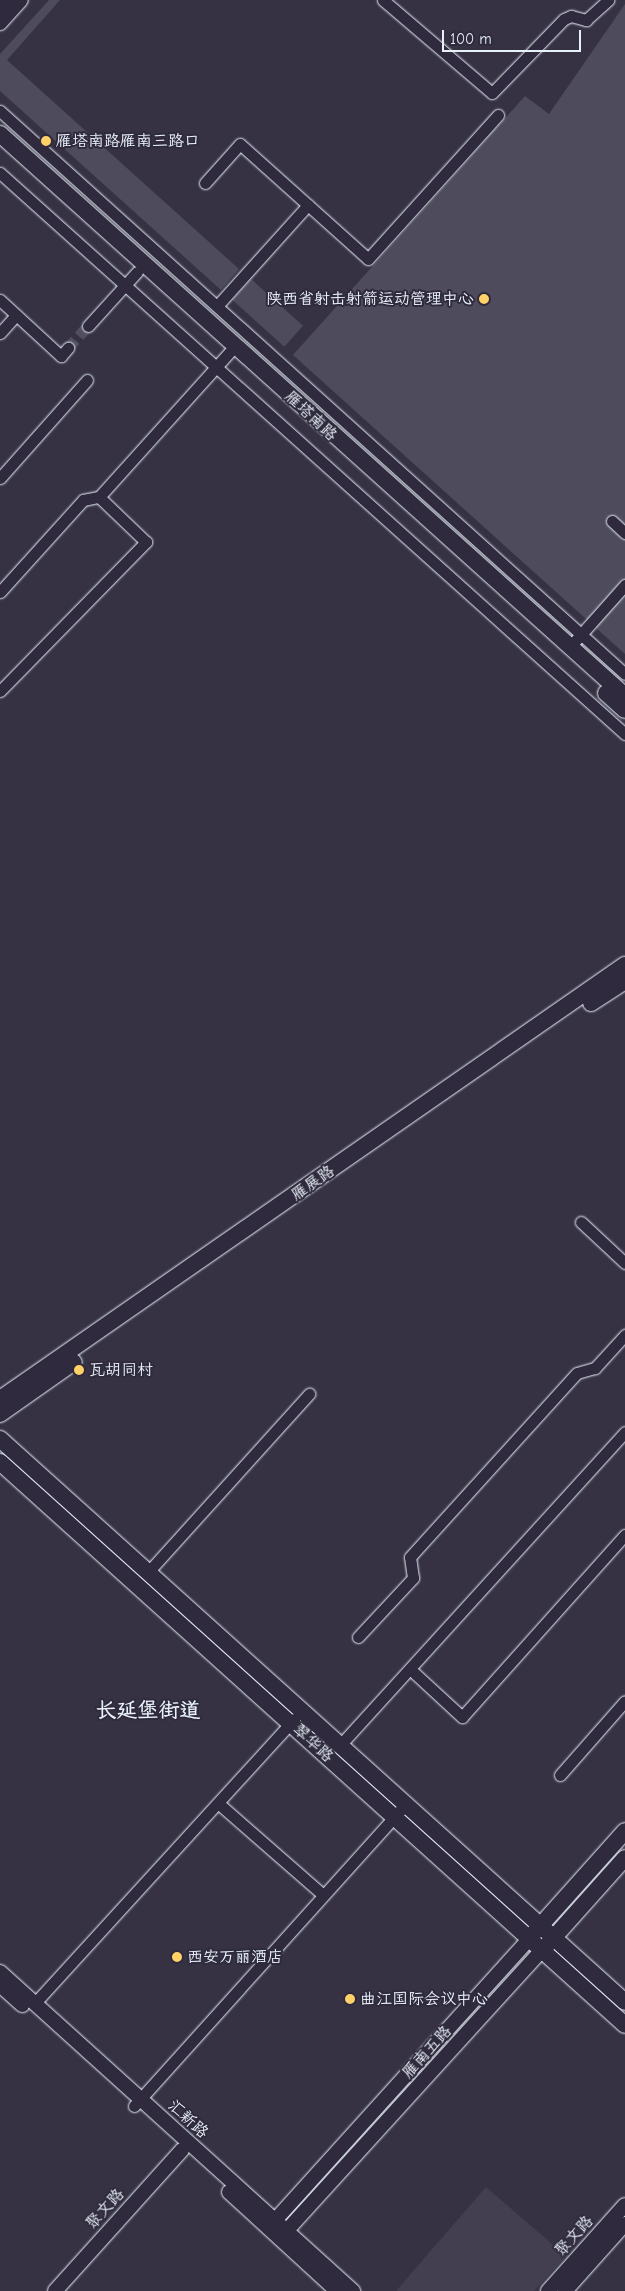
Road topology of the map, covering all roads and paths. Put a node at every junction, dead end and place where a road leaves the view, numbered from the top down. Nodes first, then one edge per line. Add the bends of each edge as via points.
1 (8, 0) edge
2 (21, 0) edge
3 (383, 0) edge
4 (608, 0) edge
5 (0, 8) edge
6 (0, 23) edge
7 (0, 111) edge
8 (498, 115) dead end
9 (0, 134) edge
10 (0, 149) edge
11 (0, 174) edge
12 (205, 183) dead end
13 (308, 205) junction
14 (137, 272) junction
15 (125, 286) junction
16 (0, 300) edge
17 (216, 306) junction
18 (16, 315) junction
19 (88, 326) tunnel mouth
20 (0, 333) edge
21 (68, 348) dead end
22 (233, 350) junction
23 (216, 368) junction
24 (87, 380) dead end
25 (0, 478) edge
26 (99, 497) junction
27 (612, 521) dead end
28 (625, 533) edge
29 (625, 585) edge
30 (0, 592) edge
31 (581, 634) junction
32 (570, 647) junction
33 (625, 674) edge
34 (0, 690) edge
35 (625, 696) edge
36 (625, 710) edge
37 (625, 734) edge
38 (625, 964) edge
39 (625, 982) edge
40 (581, 1222) dead end
41 (625, 1263) edge
42 (625, 1334) edge
43 (309, 1394) dead end
44 (0, 1399) edge
45 (0, 1414) edge
46 (625, 1432) edge
47 (0, 1439) edge
48 (0, 1462) edge
49 (625, 1535) edge
50 (149, 1571) junction
51 (358, 1637) dead end
52 (410, 1669) junction
53 (625, 1701) edge
54 (304, 1708) junction
55 (291, 1723) junction
56 (342, 1743) junction
57 (560, 1775) dead end
58 (218, 1803) junction
59 (407, 1803) junction
60 (394, 1817) junction
61 (625, 1831) edge
62 (625, 1858) edge
63 (323, 1895) junction
64 (541, 1926) junction
65 (554, 1937) junction
66 (528, 1940) junction
67 (541, 1951) junction
68 (0, 1972) edge
69 (0, 1986) edge
70 (625, 2002) edge
71 (34, 2004) junction
72 (625, 2025) edge
73 (136, 2102) junction
74 (182, 2150) junction
75 (625, 2205) edge
76 (271, 2224) junction
77 (625, 2224) edge
78 (283, 2235) junction
79 (55, 2291) edge
80 (337, 2291) edge
81 (353, 2291) edge
82 (548, 2291) edge
83 (565, 2291) edge

1 - 5 street
2 - 6 street
3 - 4 street via 492,93 564,18 571,16 586,20
7 - 17 street
8 - 13 street via 368,259
9 - 22 main road, 雁塔南路
10 - 14 main road, 雁塔南路
11 - 15 street
12 - 13 street via 240,144
13 - 17 street
14 - 15 street
14 - 22 main road, 雁塔南路
15 - 19 street
15 - 23 street
16 - 18 street
17 - 31 street
18 - 20 street
18 - 21 street via 61,356
22 - 23 street
22 - 32 main road, 雁塔南路
22 - 36 main road, 雁塔南路
23 - 26 street
23 - 37 street
24 - 25 street
26 - 30 street via 83,500
26 - 34 street via 146,542
27 - 28 street
29 - 31 street
31 - 32 street
31 - 33 street
32 - 35 main road, 雁塔南路
38 - 44 main road, 雁展路
39 - 45 main road, 雁展路
40 - 41 street
42 - 51 street via 595,1368 577,1372 410,1557 413,1578
43 - 50 street
46 - 52 street
47 - 50 main road, 翠华路
48 - 55 main road, 翠华路
49 - 52 street via 462,1717
50 - 54 main road, 翠华路
52 - 56 street
53 - 57 street
54 - 55 street
54 - 56 main road, 翠华路
55 - 58 street
55 - 60 main road, 翠华路
56 - 59 main road, 翠华路
58 - 63 street
58 - 71 street
59 - 60 street
59 - 64 main road, 翠华路
60 - 63 street
60 - 66 main road, 翠华路
61 - 64 main road, 雁南五路
62 - 65 main road, 雁南五路
63 - 73 street
64 - 65 main road, 翠华路
64 - 66 main road, 雁南五路
65 - 67 main road, 雁南五路
65 - 70 main road, 翠华路
66 - 67 main road, 翠华路
66 - 76 street, 雁南五路
67 - 72 main road, 翠华路
67 - 78 street, 雁南五路
68 - 71 street, 汇新路
69 - 73 street, 汇新路
71 - 73 street, 汇新路
73 - 74 street, 汇新路
73 - 76 street, 汇新路
74 - 76 street, 汇新路
74 - 79 street, 聚文路
75 - 82 street, 聚文路
76 - 78 street, 汇新路
77 - 83 street, 聚文路
78 - 80 street, 汇新路
78 - 81 street, 汇新路

